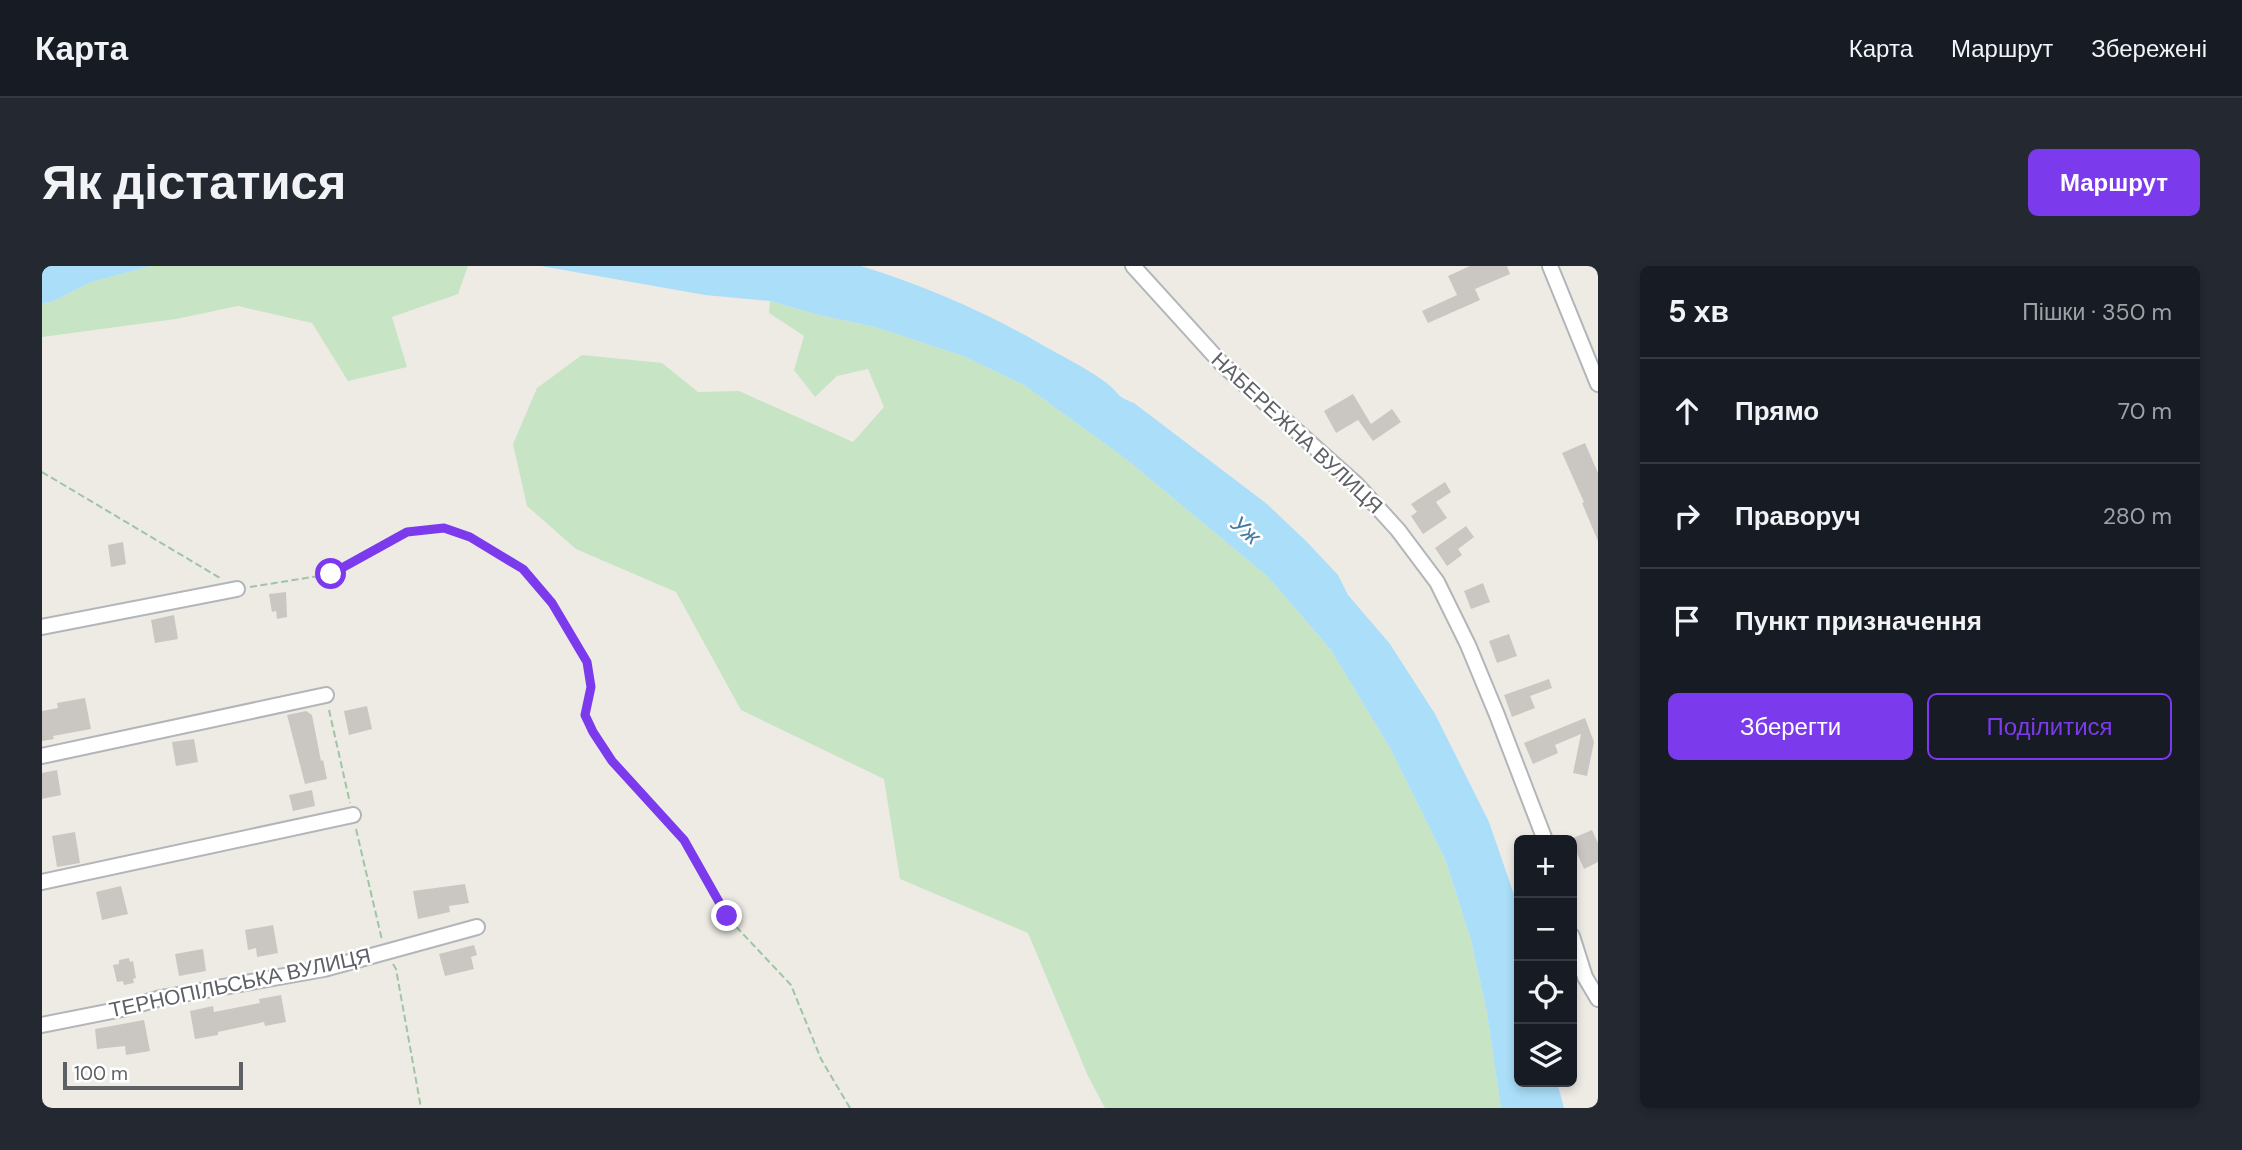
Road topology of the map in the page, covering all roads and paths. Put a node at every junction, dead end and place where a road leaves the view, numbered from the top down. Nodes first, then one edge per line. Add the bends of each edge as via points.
1 (1133, 266) edge
2 (1550, 266) edge
3 (1598, 384) edge
4 (42, 472) edge
5 (237, 589) junction
6 (42, 627) edge
7 (326, 695) joint
8 (42, 756) edge
9 (353, 815) junction
10 (1543, 835) edge
11 (42, 882) edge
12 (477, 927) dead end
13 (385, 951) junction
14 (1577, 952) edge
15 (1598, 999) edge
16 (42, 1025) edge
17 (421, 1108) edge
18 (850, 1108) edge

1 - 10 street, НАБЕРЕЖНА ВУЛИЦЯ via 1222,364 1357,485 1437,582 1468,645
2 - 3 street
4 - 5 path
5 - 6 street
5 - 18 path via 331,574 407,532 444,528 470,537 523,569 552,603 587,662 591,687 585,715 593,732 612,761 684,840 727,916 791,985 821,1059
7 - 8 street
7 - 9 path
9 - 11 street
9 - 13 path
12 - 13 street, ТЕРНОПІЛЬСЬКА ВУЛИЦЯ
13 - 16 street, ТЕРНОПІЛЬСЬКА ВУЛИЦЯ via 324,969
13 - 17 path via 396,969
14 - 15 street

